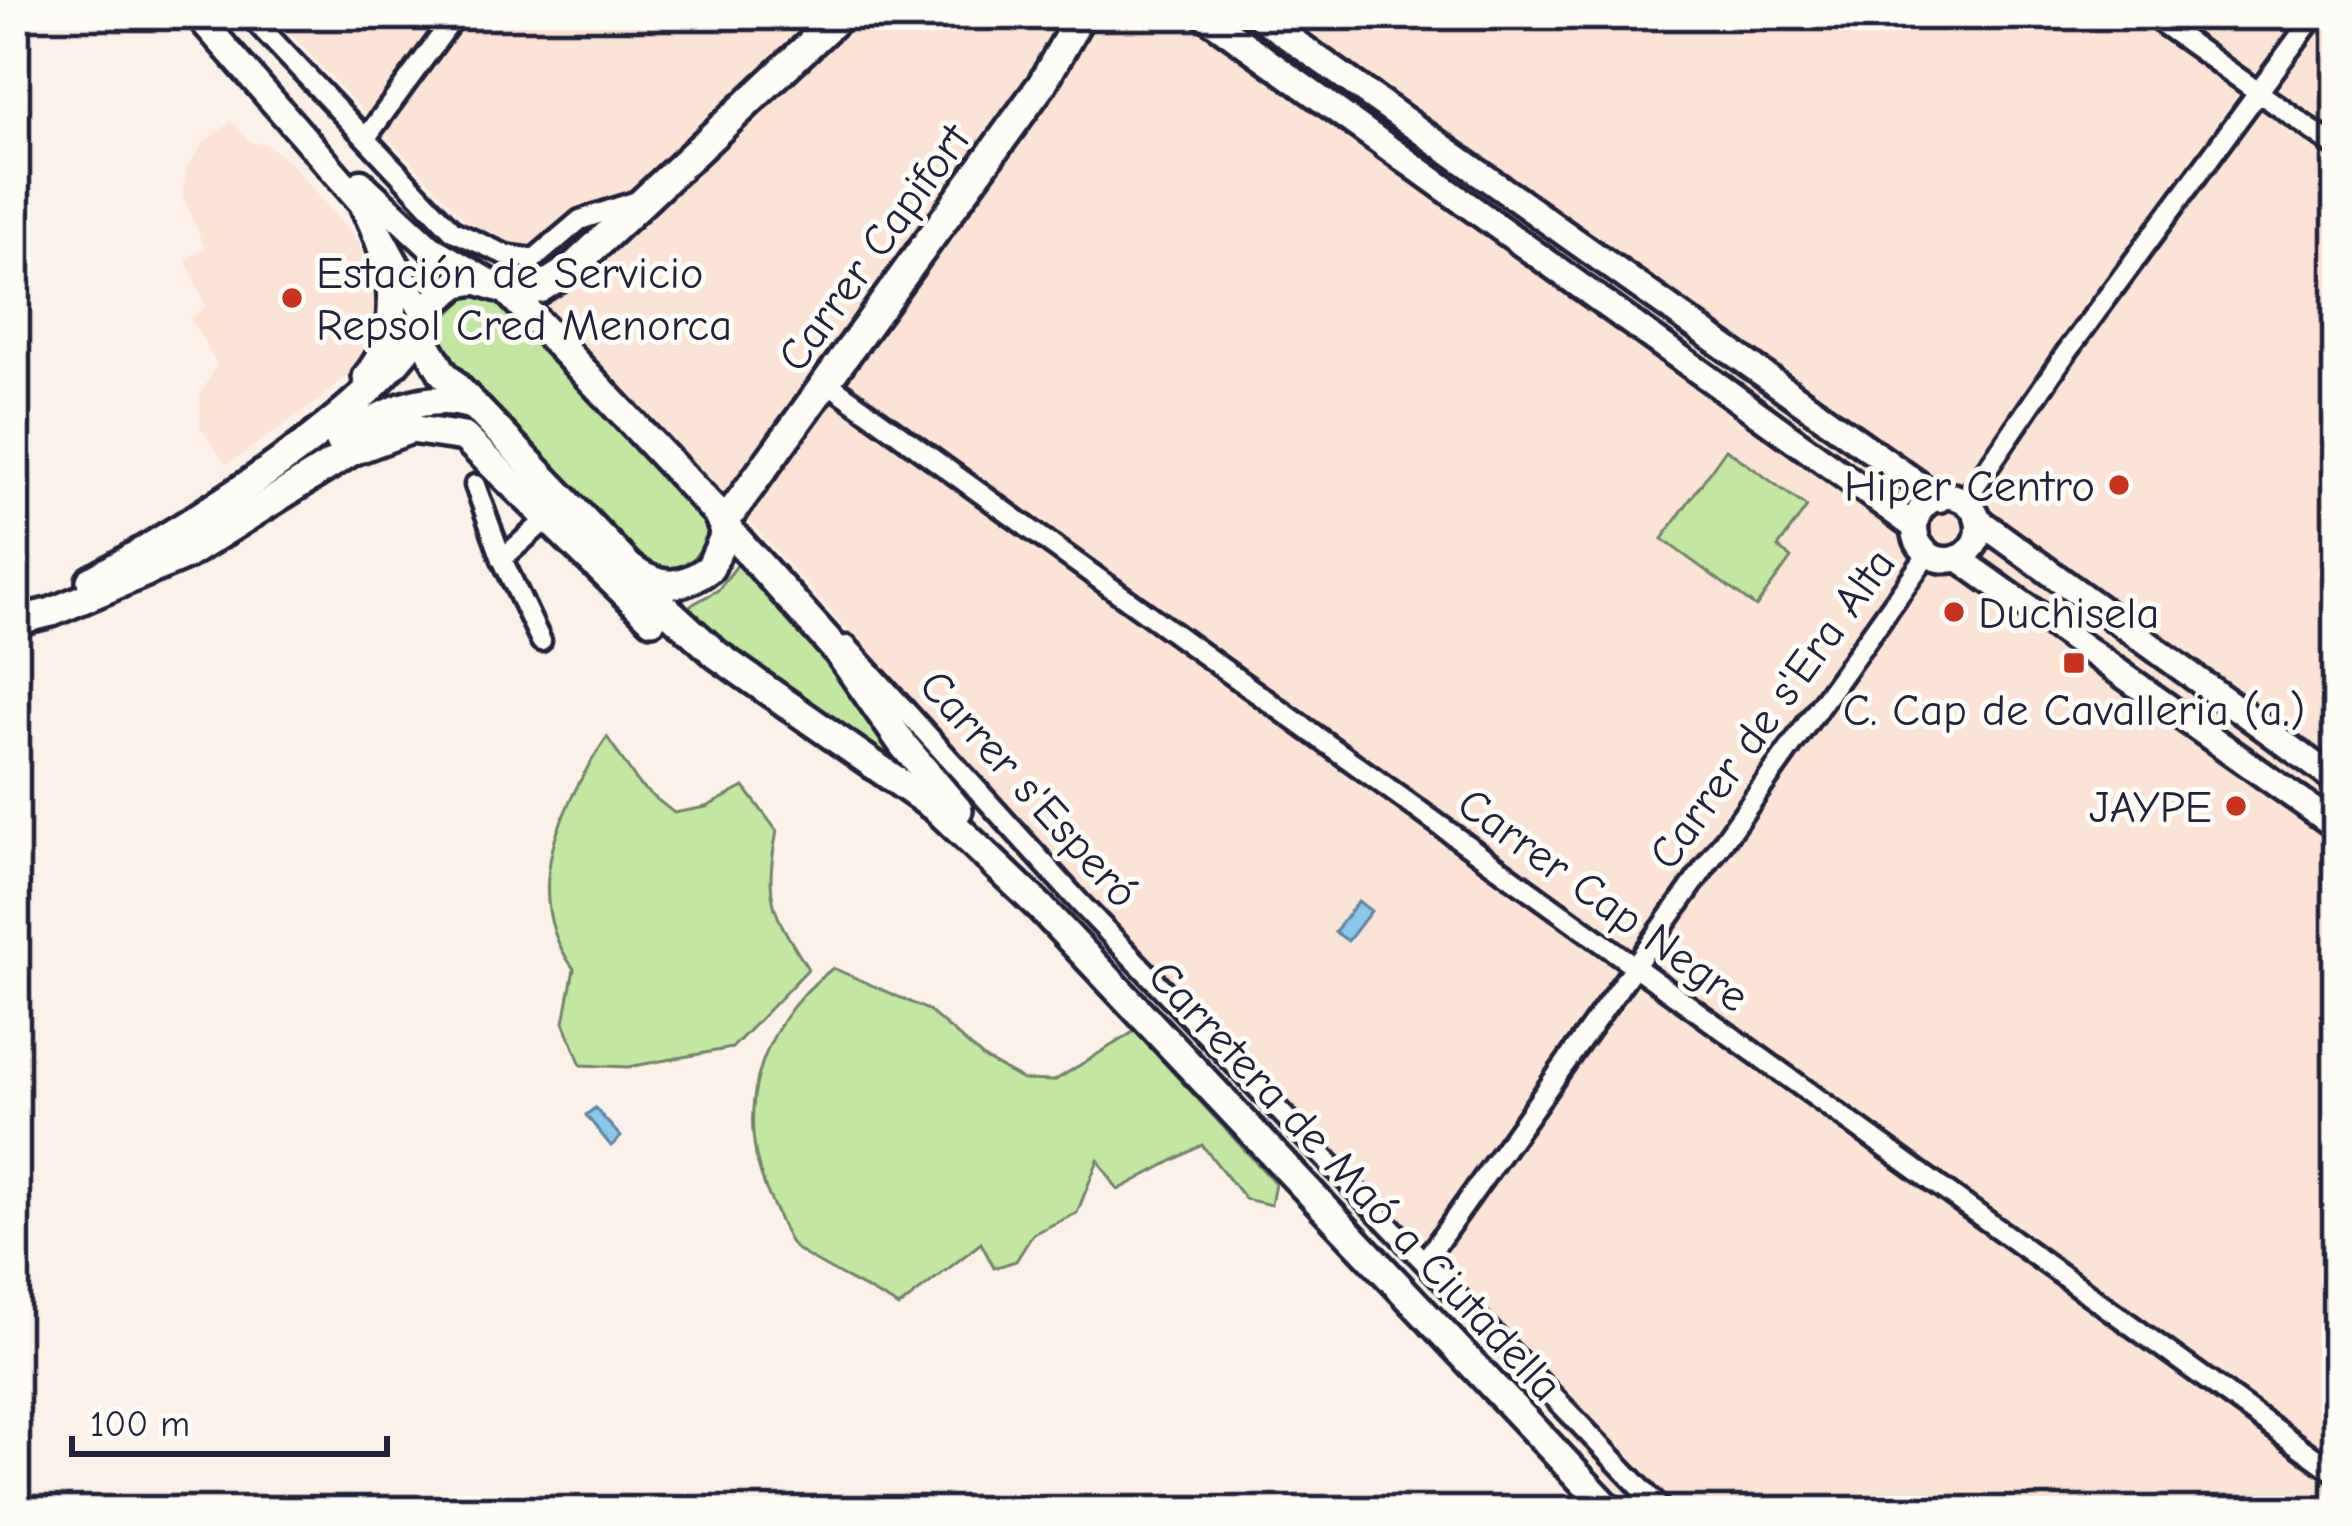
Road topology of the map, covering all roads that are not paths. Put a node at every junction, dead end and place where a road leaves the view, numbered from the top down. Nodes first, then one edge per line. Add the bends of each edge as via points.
1 (197, 15) edge
2 (249, 15) edge
3 (456, 15) edge
4 (841, 15) edge
5 (1081, 15) edge
6 (1204, 15) edge
7 (1257, 15) edge
8 (2150, 15) edge
9 (2315, 15) edge
10 (2260, 94) junction
11 (290, 115) junction
12 (368, 135) junction
13 (2337, 148) edge
14 (644, 199) junction
15 (365, 207) junction
16 (502, 289) junction
17 (426, 320) junction
18 (828, 383) junction
19 (472, 405) junction
20 (296, 448) junction
21 (475, 485) dead end
22 (1961, 506) junction
23 (548, 518) junction
24 (725, 524) junction
25 (1916, 527) junction
26 (1928, 554) junction
27 (1958, 558) junction
28 (502, 560) junction
29 (630, 568) junction
30 (784, 590) junction
31 (87, 598) junction
32 (15, 620) edge
33 (541, 641) dead end
34 (801, 716) junction
35 (2337, 781) edge
36 (2337, 827) edge
37 (1040, 908) junction
38 (1632, 968) junction
39 (1426, 1259) junction
40 (2337, 1474) edge
41 (1612, 1511) edge
42 (1663, 1511) edge

1 - 11 street
2 - 12 street
3 - 12 street
4 - 14 main road
5 - 18 main road, Carrer Capifort via 1042,83
6 - 25 street
7 - 22 street
8 - 10 street
9 - 10 street
10 - 13 street
10 - 22 street
11 - 15 street
11 - 16 street via 431,248
12 - 14 street via 453,231 506,255 534,259 580,220
14 - 16 main road via 556,280
15 - 17 street
15 - 20 main road via 392,280 386,348 349,400
16 - 17 main road via 458,283 439,295
16 - 24 main road, Carretera de Maó a Ciutadella
17 - 19 main road, Carretera de Maó a Ciutadella via 432,359
17 - 20 main road via 395,365
18 - 24 main road, Carrer Capifort
18 - 38 street, Carrer Cap Negre
19 - 29 main road, Carretera de Maó a Ciutadella
19 - 31 main road via 444,398 374,418
20 - 32 main road via 129,560
21 - 28 street
22 - 25 street via 1922,509
22 - 27 street via 1973,547
22 - 35 street
23 - 28 street
23 - 31 main road via 464,437 411,429 352,451 186,555
23 - 34 main road via 676,638
24 - 29 main road, Carrer Capifort via 710,568 695,580 660,586
24 - 30 main road, Carretera de Maó a Ciutadella
25 - 26 street
26 - 27 street
26 - 38 street, Carrer de s'Era Alta
27 - 36 street
28 - 33 street
29 - 34 main road, Carretera de Maó a Ciutadella via 717,655
30 - 37 main road, Carretera de Maó a Ciutadella
30 - 39 street, Carrer s'Esperó via 838,636 1079,902
31 - 32 main road
34 - 37 main road, Carretera de Maó a Ciutadella via 937,809
37 - 41 main road, Carretera de Maó a Ciutadella
38 - 39 street, Carrer de s'Era Alta
38 - 40 street, Carrer Cap Negre
39 - 42 street, Carrer s'Esperó

